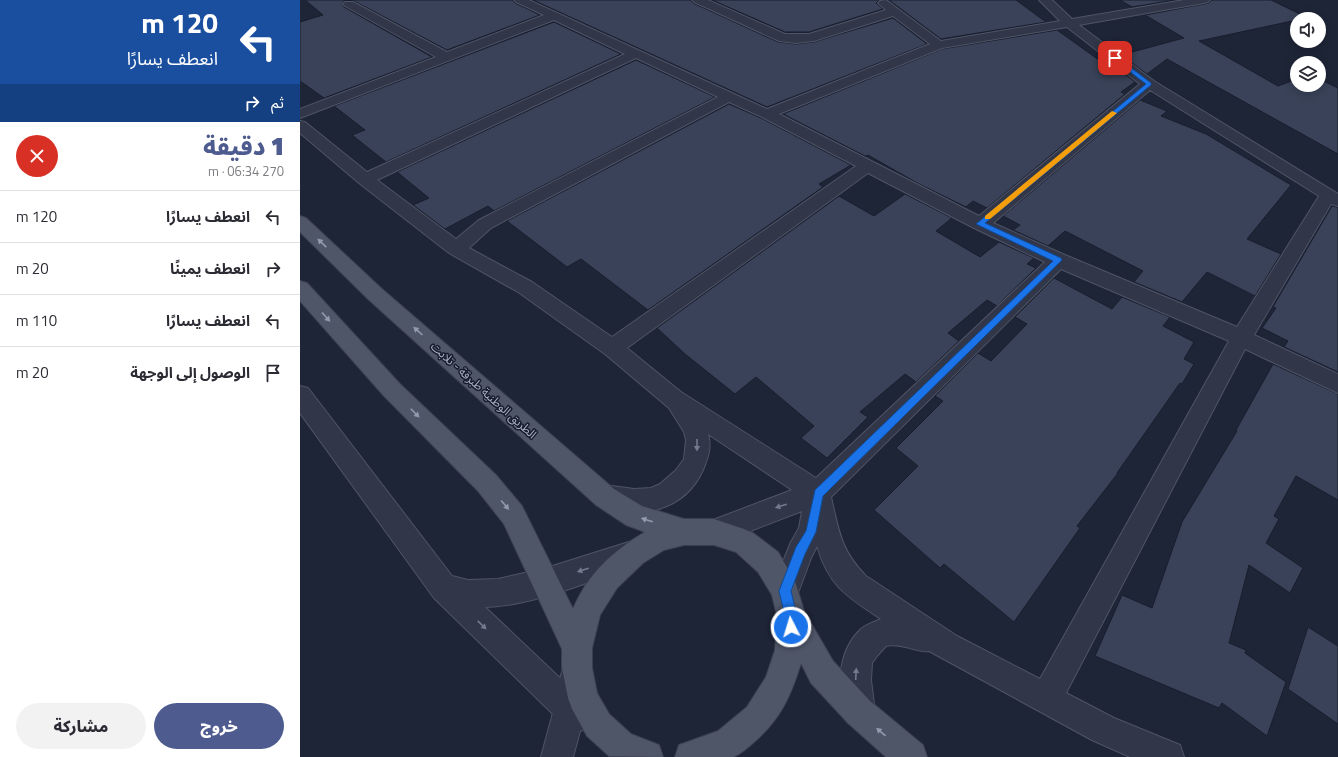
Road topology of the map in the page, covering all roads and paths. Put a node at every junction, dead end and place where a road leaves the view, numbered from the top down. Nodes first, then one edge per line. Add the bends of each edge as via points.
1 (520, 0) edge
2 (698, 0) edge
3 (880, 0) edge
4 (1044, 0) edge
5 (1204, 0) edge
6 (349, 4) dead end
7 (895, 11) junction
8 (553, 16) junction
9 (1069, 23) junction
10 (939, 46) junction
11 (635, 54) junction
12 (446, 57) junction
13 (1149, 84) junction
14 (728, 97) junction
15 (300, 114) edge
16 (767, 114) junction
17 (300, 124) edge
18 (866, 167) junction
19 (365, 179) junction
20 (1333, 198) edge
21 (300, 222) edge
22 (980, 224) junction
23 (456, 249) junction
24 (1058, 260) junction
25 (300, 288) edge
26 (1241, 338) junction
27 (612, 348) junction
28 (1338, 384) edge
29 (300, 396) edge
30 (673, 400) junction
31 (818, 493) junction
32 (605, 497) junction
33 (684, 532) junction
34 (714, 532) junction
35 (633, 554) junction
36 (546, 582) junction
37 (444, 588) junction
38 (788, 603) junction
39 (947, 646) junction
40 (577, 658) junction
41 (1046, 699) junction
42 (570, 709) junction
43 (859, 712) junction
44 (598, 725) junction
45 (557, 757) edge
46 (646, 757) edge
47 (693, 757) edge
48 (911, 757) edge
49 (1168, 757) edge

1 - 8 street
2 - 7 street via 783,38 796,39 810,38
3 - 7 street
4 - 9 street
5 - 9 street
6 - 12 street
7 - 10 street
8 - 11 street
8 - 12 street
9 - 10 street
9 - 13 street
10 - 16 street
11 - 14 street
11 - 19 street
12 - 15 street
13 - 20 street
13 - 22 street
14 - 16 street
14 - 23 street via 485,224
16 - 18 street
17 - 19 street
18 - 22 street
18 - 27 street
19 - 23 street
20 - 26 street
32 -> 21 main road, الطريق الوطنية طبرقة - تلابت via 375,294
22 - 24 street
23 - 27 street via 525,287
24 - 26 street
24 - 31 street
25 -> 36 main road via 392,390 487,483 513,515
26 - 28 street
26 - 41 street
27 - 30 street
29 - 37 street
30 - 31 street
30 -> 32 street via 694,427 698,441 697,456 690,472 678,486 651,500 628,501
31 -> 34 street
31 - 38 street via 811,532 800,551
31 - 39 street via 833,554 844,573 856,586
33 -> 32 main road, الطريق الوطنية طبرقة - تلابت via 635,516
33 - 34 main road
33 - 35 main road via 658,539
34 - 38 main road via 744,542 768,562
35 -> 36 street
35 - 40 main road via 607,578 587,610
36 - 37 street via 498,593 468,594
36 - 40 main road
37 -> 42 street
38 - 43 main road via 822,672
38 - 47 main road via 790,650 779,685 758,718 728,743
39 - 41 street
43 -> 39 street via 856,669 865,647 875,637 888,631 902,631
40 - 42 street
40 - 44 main road via 584,698
41 - 49 street via 1103,729
42 - 44 street
42 - 45 street
48 -> 43 main road
44 - 46 main road via 620,745

